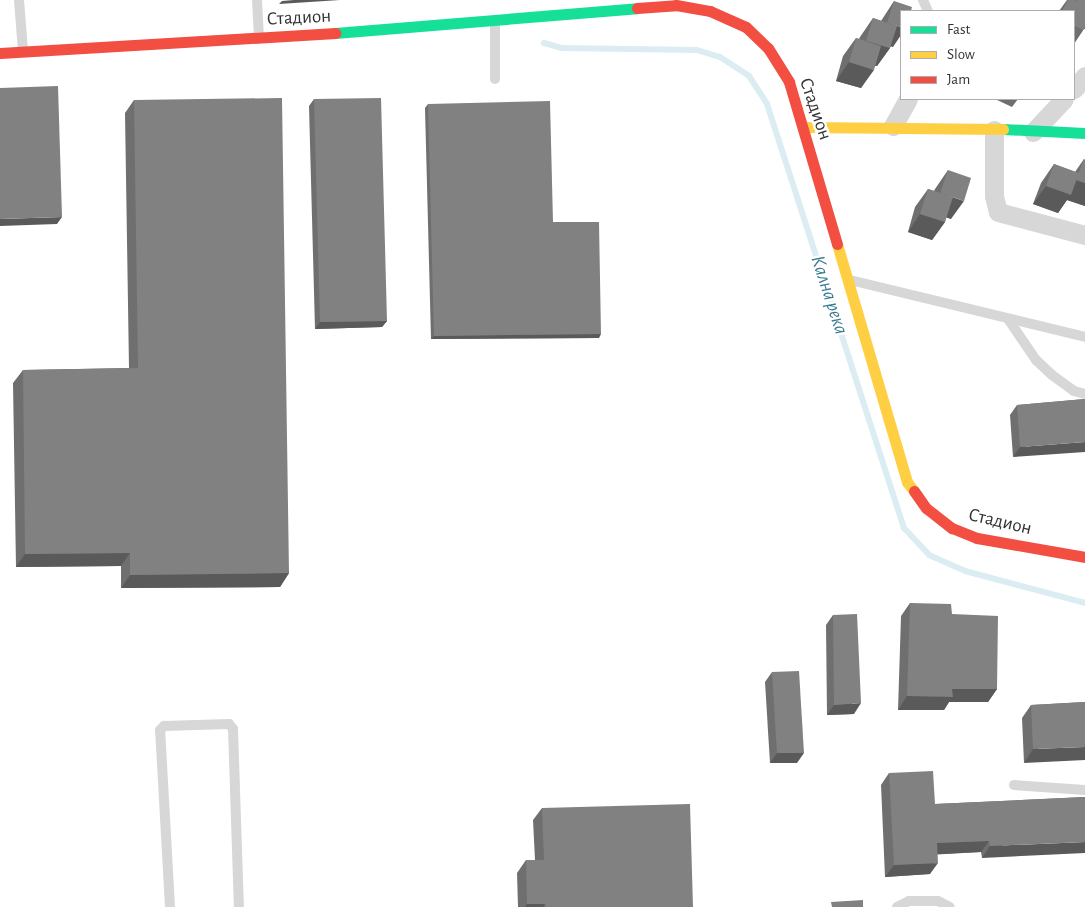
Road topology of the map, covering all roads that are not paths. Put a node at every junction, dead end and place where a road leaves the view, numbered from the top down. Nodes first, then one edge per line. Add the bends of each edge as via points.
1 (19, 0) edge
2 (257, 0) edge
3 (495, 18) junction
4 (260, 38) junction
5 (23, 51) junction
6 (0, 53) edge
7 (1085, 76) edge
8 (495, 79) dead end
9 (1075, 88) edge
10 (907, 100) edge
11 (1063, 100) edge
12 (893, 126) junction
13 (804, 127) junction
14 (994, 130) junction
15 (1032, 132) junction
16 (1085, 134) edge
17 (1085, 235) edge
18 (848, 280) junction
19 (1008, 319) junction
20 (1085, 338) edge
21 (1085, 394) edge
22 (1085, 557) edge
23 (1014, 785) dead end
24 (1085, 790) edge
25 (170, 907) edge
26 (239, 907) edge
27 (897, 907) edge
28 (950, 907) edge

1 - 5 lane
2 - 4 lane
3 - 4 street, Стадион
3 - 8 lane
3 - 13 street, Стадион via 676,5 710,11 746,27 768,48 789,82
4 - 5 street, Стадион
5 - 6 street, Стадион
7 - 9 street
10 - 12 street
11 - 15 street
12 - 13 street
12 - 14 street
13 - 18 street, Стадион
14 - 15 street
14 - 17 street via 994,196 998,212
15 - 16 street
18 - 19 lane
18 - 22 street, Стадион via 907,482 926,508 952,528 977,538
19 - 20 lane
19 - 21 lane via 1036,360 1052,376 1074,391
23 - 24 lane
25 - 26 lane via 160,730 164,726 229,724 233,729
27 - 28 lane via 909,901 938,901

